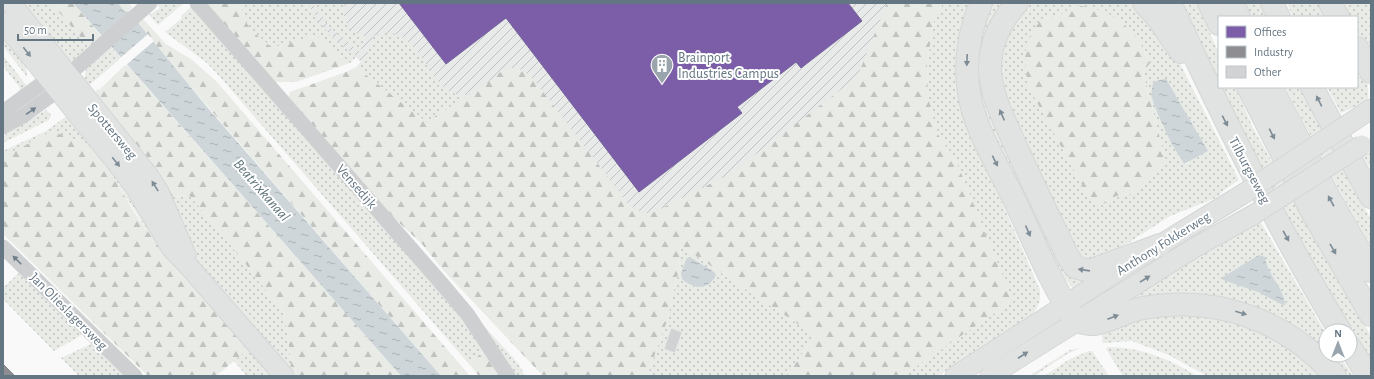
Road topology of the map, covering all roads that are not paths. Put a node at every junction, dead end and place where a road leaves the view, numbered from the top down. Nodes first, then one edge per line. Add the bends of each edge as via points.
1 (11, 3) edge
2 (197, 3) edge
3 (981, 3) edge
4 (1017, 3) edge
5 (1144, 3) edge
6 (1170, 3) edge
7 (1209, 3) edge
8 (1233, 3) edge
9 (1272, 3) edge
10 (1330, 3) edge
11 (149, 4) edge
12 (1239, 16) edge
13 (1278, 16) edge
14 (1337, 16) edge
15 (3, 22) edge
16 (1218, 22) edge
17 (1358, 50) edge
18 (1371, 72) edge
19 (68, 75) junction
20 (52, 85) junction
21 (1208, 86) junction
22 (1249, 88) edge
23 (1272, 88) edge
24 (1313, 88) edge
25 (1371, 109) edge
26 (3, 112) edge
27 (3, 128) edge
28 (1367, 143) edge
29 (1371, 197) edge
30 (1160, 245) junction
31 (3, 247) edge
32 (193, 271) junction
33 (1371, 271) edge
34 (1070, 313) junction
35 (1371, 315) edge
36 (1335, 323) edge
37 (1358, 360) edge
38 (135, 376) edge
39 (284, 376) edge
40 (508, 376) edge
41 (955, 376) edge
42 (990, 376) edge
43 (1335, 376) edge
44 (1368, 376) edge

1 - 19 main road, Spottersweg
2 - 40 street, Vensedijk via 468,315
3 -> 34 highway via 970,35 968,53 968,85 972,108 1045,267
30 -> 4 highway via 1089,271 1076,267 1068,257 1018,151 992,87 991,64 995,40 1003,21
5 - 21 highway
6 - 21 highway, Tilburgseweg
7 - 16 highway
8 - 12 highway
9 - 13 highway
10 - 14 highway
11 - 19 street
15 -> 20 main road, Spottersweg
17 - 18 highway
19 - 20 street
32 -> 19 main road, Spottersweg via 152,180
20 - 26 street
27 -> 20 street via 23,116
20 -> 32 main road, Spottersweg via 123,171 171,248
21 -> 36 highway, Tilburgseweg via 1278,223
22 -> 35 highway via 1310,208
33 -> 23 highway
29 -> 24 highway
25 - 30 main road, Anthony Fokkerweg, bridge via 1243,194
34 -> 28 main road, Anthony Fokkerweg, bridge via 1253,215
30 - 34 main road, Anthony Fokkerweg
38 -> 31 street, Jan Olieslagersweg
32 - 39 main road, Spottersweg
34 - 41 main road, Anthony Fokkerweg
42 -> 34 main road, Anthony Fokkerweg
34 -> 43 highway via 1093,324 1130,311 1161,306 1190,304 1226,309 1257,319 1286,333 1314,354
37 - 44 highway

